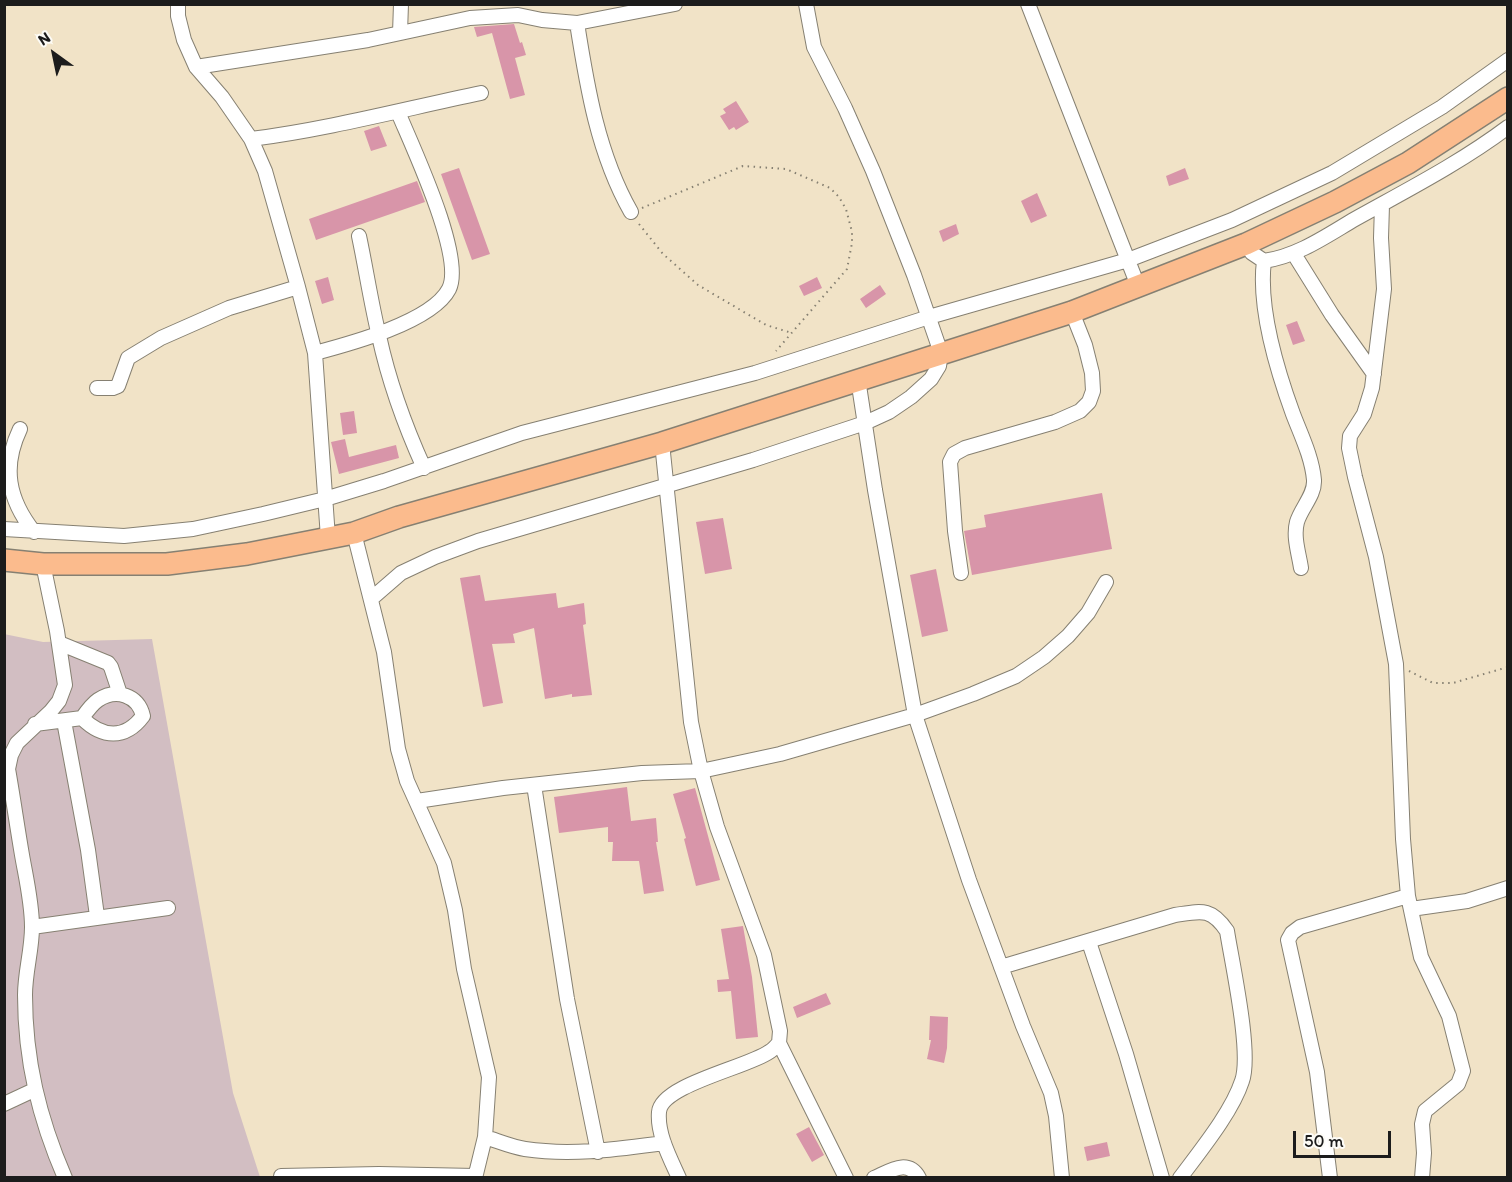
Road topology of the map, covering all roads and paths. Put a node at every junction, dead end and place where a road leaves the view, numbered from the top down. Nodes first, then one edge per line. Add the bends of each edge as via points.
1 (178, 4) edge
2 (401, 4) edge
3 (675, 4) edge
4 (822, 4) edge
5 (1028, 4) edge
6 (806, 7) edge
7 (518, 10) edge
8 (577, 23) junction
9 (400, 33) junction
10 (1508, 60) edge
11 (196, 67) junction
12 (481, 93) dead end
13 (1508, 98) edge
14 (398, 112) junction
15 (1508, 127) edge
16 (251, 139) junction
17 (1382, 206) junction
18 (631, 212) junction
19 (359, 236) dead end
20 (1246, 244) junction
21 (1294, 254) junction
22 (1128, 260) junction
23 (1264, 261) junction
24 (1138, 286) junction
25 (298, 287) junction
26 (1072, 312) junction
27 (929, 317) junction
28 (792, 333) junction
29 (378, 335) junction
30 (941, 352) junction
31 (315, 353) junction
32 (755, 374) junction
33 (1374, 374) junction
34 (858, 380) junction
35 (97, 388) dead end
36 (865, 423) junction
37 (20, 429) dead end
38 (662, 443) junction
39 (424, 468) junction
40 (667, 484) junction
41 (325, 499) junction
42 (4, 529) edge
43 (34, 532) junction
44 (354, 533) junction
45 (328, 538) junction
46 (4, 560) edge
47 (43, 564) junction
48 (1301, 568) dead end
49 (961, 573) dead end
50 (1106, 582) dead end
51 (371, 599) junction
52 (59, 644) junction
53 (1396, 664) junction
54 (1508, 667) edge
55 (120, 694) junction
56 (915, 715) junction
57 (82, 718) junction
58 (64, 721) junction
59 (35, 724) junction
60 (701, 771) junction
61 (534, 785) junction
62 (417, 801) junction
63 (1508, 888) edge
64 (1409, 902) junction
65 (168, 908) dead end
66 (97, 916) junction
67 (32, 927) junction
68 (1089, 942) junction
69 (1001, 967) junction
70 (779, 1043) junction
71 (34, 1090) junction
72 (4, 1104) edge
73 (485, 1137) junction
74 (664, 1143) junction
75 (598, 1152) junction
76 (281, 1176) edge
77 (475, 1177) edge
78 (65, 1178) edge
79 (679, 1178) edge
80 (846, 1178) edge
81 (874, 1178) edge
82 (919, 1178) edge
83 (1062, 1178) edge
84 (1162, 1178) edge
85 (1180, 1178) edge
86 (1330, 1178) edge
87 (1422, 1178) edge

1 - 11 street via 184,40
2 - 9 street
3 - 8 street
4 - 6 street
5 - 22 street
6 - 27 street via 814,47 873,171
7 - 8 street via 542,20
7 - 9 street
8 - 18 street via 603,147
9 - 11 street
10 - 22 street via 1442,107 1332,173 1232,220
11 - 16 street
12 - 14 street
13 - 20 highway via 1408,163
14 - 16 street
14 - 29 street via 440,216 452,277 449,289 439,301
15 - 17 street
16 - 25 street via 265,171
17 - 21 street
17 - 33 street via 1384,289
18 - 28 path via 663,254 698,285 766,325
18 - 28 path via 743,166 786,169 830,188 846,209 852,232 847,269
19 - 29 street
20 - 23 street
20 - 24 highway
21 - 23 street
21 - 33 street
22 - 24 street
22 - 27 street
23 - 48 street via 1264,306 1314,483 1295,533
24 - 26 highway
25 - 31 street
25 - 35 street via 229,308 162,338 128,358 118,386
26 - 30 highway
26 - 49 street via 1092,373 1089,402 1080,411 1055,422 965,448 954,454 950,462
27 - 30 street
27 - 32 street
28 - 32 path
29 - 31 street
29 - 39 street via 398,404
30 - 34 highway
30 - 36 street via 932,379 896,407
31 - 41 street
32 - 39 street via 522,433
33 - 53 street via 1370,401 1350,436 1349,448 1376,557
34 - 36 street
34 - 38 highway
36 - 40 street
36 - 56 street
37 - 43 street via 14,443 9,483 15,504
38 - 40 street
38 - 44 highway
39 - 41 street
40 - 51 street via 435,557 401,573
40 - 60 street via 684,667
41 - 43 street via 193,529 124,536
41 - 45 street
42 - 43 street
44 - 45 highway
44 - 51 street
45 - 47 highway via 167,564
46 - 47 highway
47 - 52 street
50 - 56 street via 1088,613 1044,657 1016,676
51 - 62 street via 384,652 398,749 406,781
52 - 55 street via 108,663
52 - 59 street via 64,691 51,711
53 - 54 path via 1441,684
53 - 64 street
55 - 57 street via 96,702
55 - 57 street via 132,697 141,707 143,716 137,724 107,734
56 - 60 street via 812,746
56 - 69 street
57 - 58 street
58 - 59 street
58 - 66 street
59 - 67 street via 17,742 8,769
60 - 61 street
60 - 70 street via 717,827 764,955 780,1031
61 - 62 street
61 - 75 street via 567,999
62 - 73 street via 444,864 456,910 464,969 489,1077
63 - 64 street via 1467,901
64 - 86 street via 1300,927 1288,940 1317,1072
64 - 87 street via 1421,957 1449,1016 1462,1071 1458,1084 1425,1111
65 - 66 street
66 - 67 street
67 - 71 street via 25,997
68 - 69 street
68 - 84 street
68 - 85 street via 1175,915 1201,911 1213,914 1227,931 1241,1017 1243,1079 1233,1101
69 - 83 street via 1051,1093
70 - 74 street via 768,1053 662,1102 659,1121
70 - 80 street
71 - 72 street
71 - 78 street
73 - 75 street via 523,1149
73 - 77 street
74 - 75 street
74 - 79 street
76 - 77 street via 379,1173
81 - 82 street via 901,1166 911,1168

